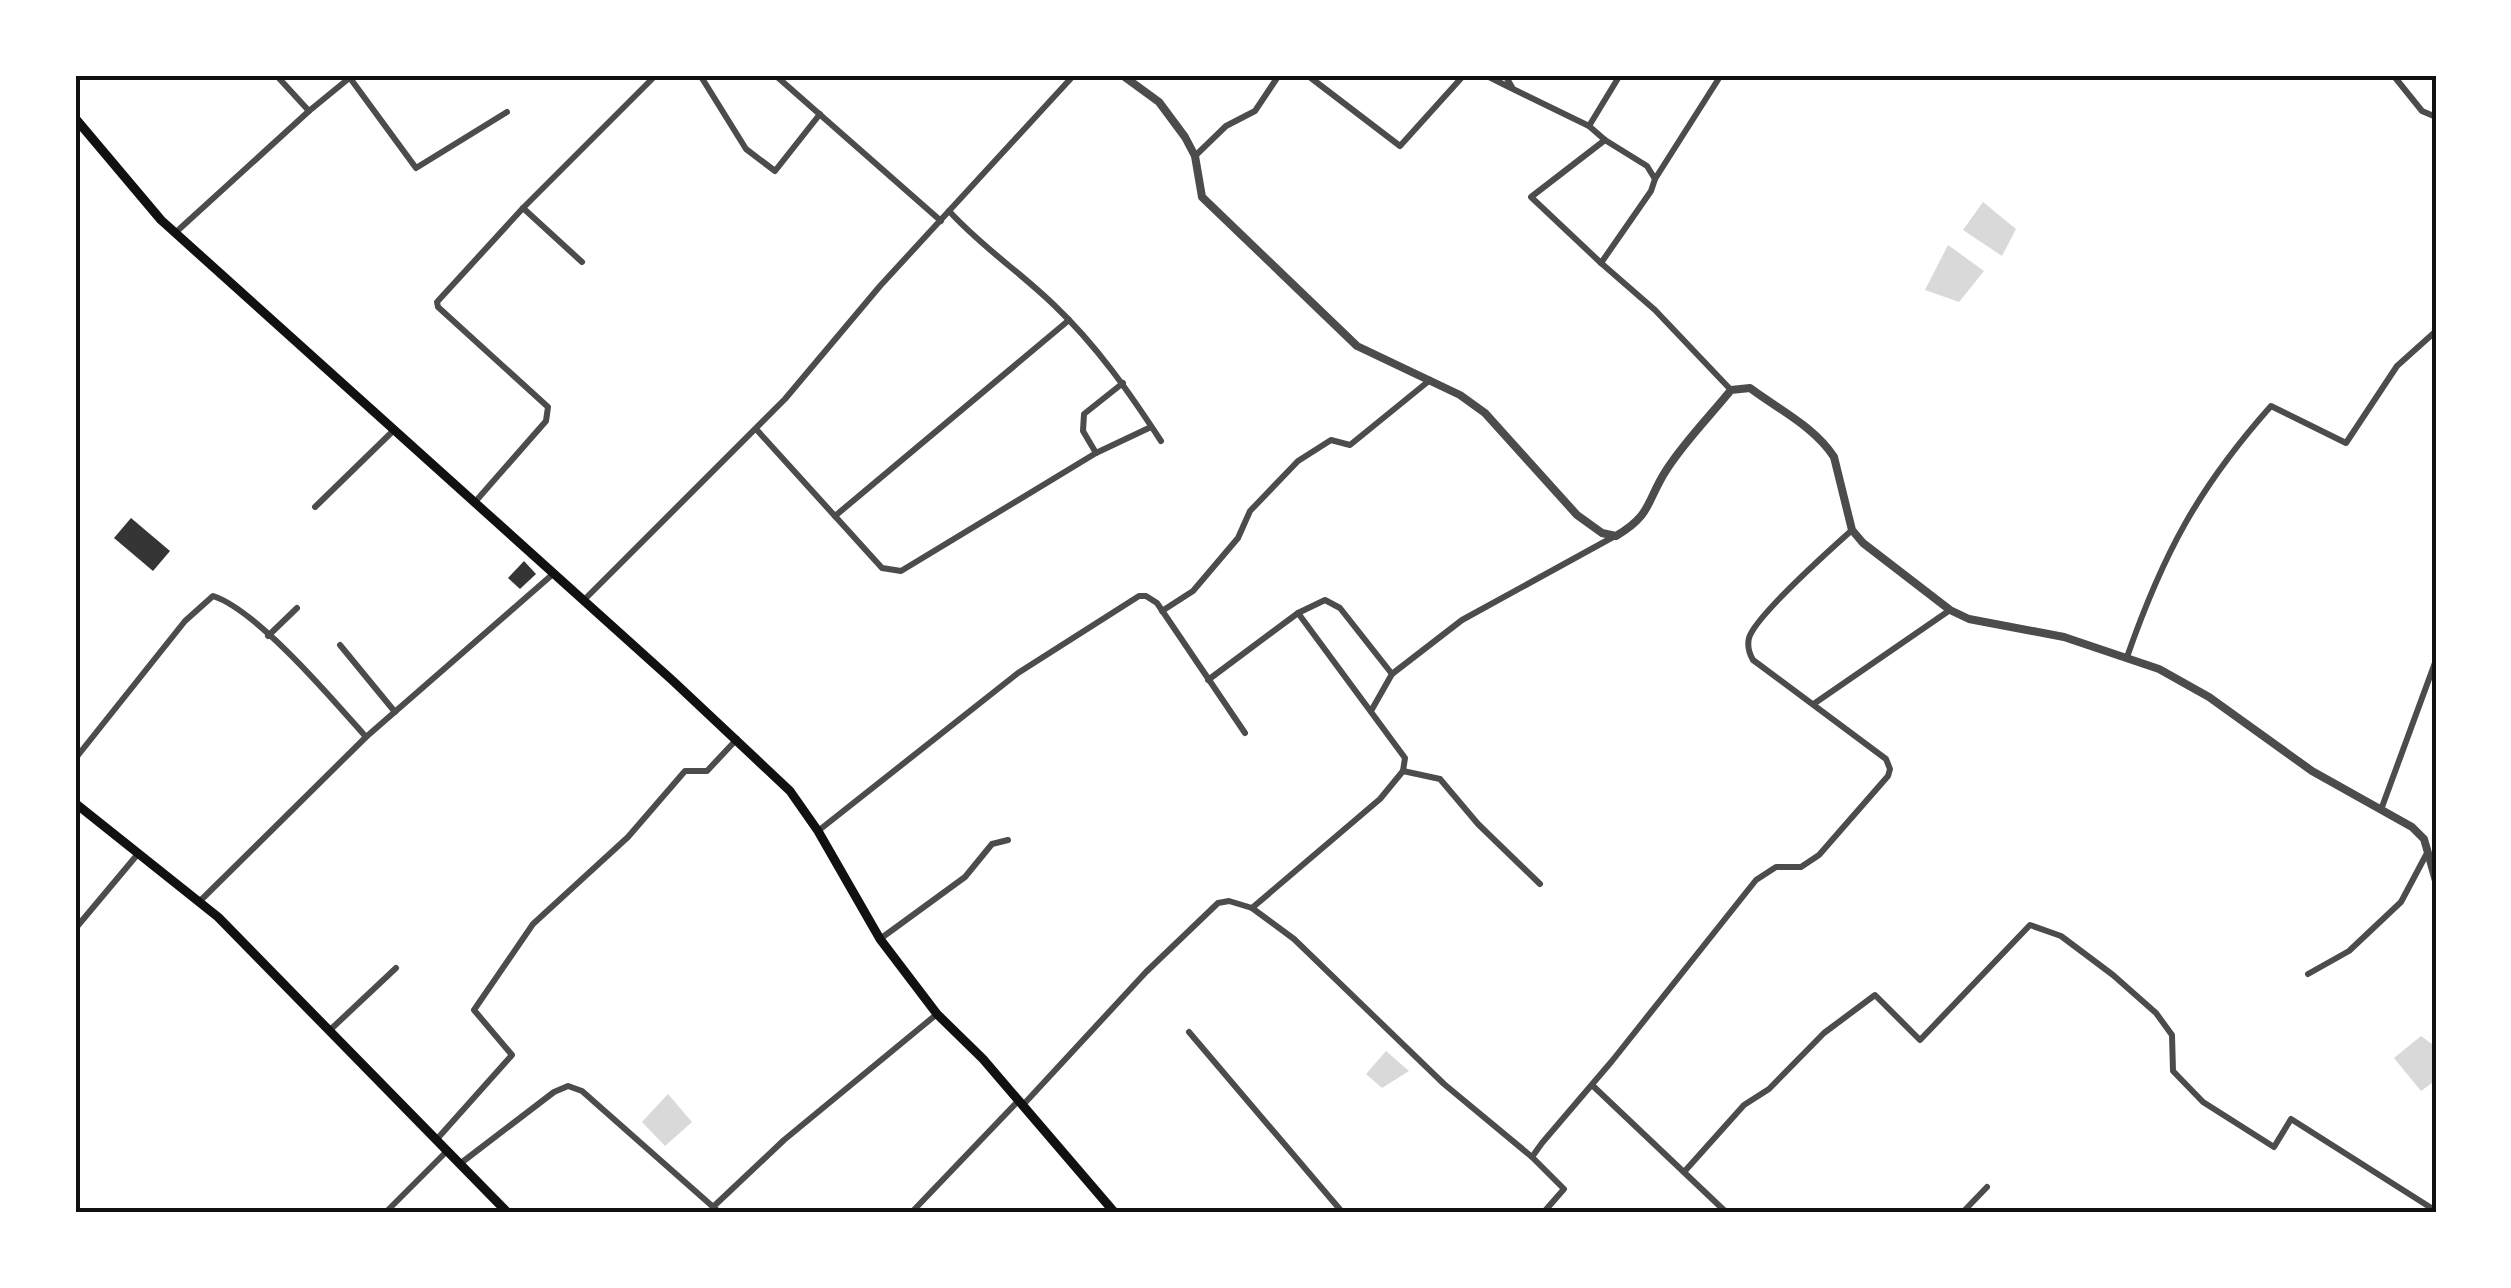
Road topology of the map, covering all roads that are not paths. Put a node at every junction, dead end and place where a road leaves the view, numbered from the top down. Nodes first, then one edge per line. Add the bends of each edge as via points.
1 (276, 75) edge
2 (656, 75) edge
3 (700, 75) edge
4 (775, 75) edge
5 (1074, 75) edge
6 (1122, 75) edge
7 (1279, 75) edge
8 (1307, 75) edge
9 (1464, 75) edge
10 (1486, 75) edge
11 (1504, 75) edge
12 (1620, 75) edge
13 (1721, 75) edge
14 (2394, 75) edge
15 (351, 76) edge
16 (1513, 89) junction
17 (309, 110) junction
18 (507, 112) dead end
19 (820, 114) junction
20 (75, 118) edge
21 (2436, 118) edge
22 (1589, 126) junction
23 (1604, 140) junction
24 (1195, 156) junction
25 (1654, 179) junction
26 (522, 208) junction
27 (950, 211) junction
28 (941, 221) junction
29 (175, 233) junction
30 (582, 262) dead end
31 (1601, 263) junction
32 (1068, 320) junction
33 (2436, 331) edge
34 (1430, 380) junction
35 (1123, 383) junction
36 (1731, 390) junction
37 (1152, 427) junction
38 (756, 429) junction
39 (393, 430) junction
40 (1161, 441) dead end
41 (1096, 453) junction
42 (474, 503) junction
43 (315, 507) dead end
44 (835, 516) junction
45 (1852, 530) junction
46 (1616, 536) junction
47 (553, 574) junction
48 (583, 601) junction
49 (297, 608) dead end
50 (1162, 610) junction
51 (1950, 610) junction
52 (1298, 613) junction
53 (268, 636) junction
54 (340, 644) dead end
55 (2126, 656) junction
56 (2436, 660) edge
57 (1392, 674) junction
58 (1208, 680) junction
59 (1815, 703) junction
60 (1371, 710) junction
61 (395, 712) junction
62 (1245, 733) dead end
63 (366, 737) junction
64 (737, 739) junction
65 (75, 759) edge
66 (1403, 770) junction
67 (75, 803) edge
68 (2382, 808) junction
69 (818, 831) junction
70 (1008, 840) dead end
71 (137, 854) junction
72 (2426, 855) junction
73 (2436, 881) edge
74 (1540, 884) dead end
75 (198, 903) junction
76 (1252, 908) junction
77 (75, 929) edge
78 (880, 939) junction
79 (396, 968) dead end
80 (2308, 974) dead end
81 (937, 1014) junction
82 (329, 1031) junction
83 (1189, 1032) dead end
84 (1592, 1085) junction
85 (1021, 1102) junction
86 (437, 1139) junction
87 (448, 1150) junction
88 (1532, 1157) junction
89 (460, 1163) junction
90 (1684, 1172) junction
91 (1987, 1187) dead end
92 (716, 1210) edge
93 (2436, 1212) edge
94 (385, 1213) edge
95 (508, 1213) edge
96 (911, 1213) edge
97 (1115, 1213) edge
98 (1343, 1213) edge
99 (1543, 1213) edge
100 (1728, 1213) edge
101 (1962, 1213) edge

1 - 17 street
2 - 26 street
3 - 19 street via 746,148 776,171
4 - 19 street
5 - 27 street
6 - 24 street via 1159,102
7 - 24 street via 1255,111 1226,126
8 - 9 street via 1400,146
10 - 16 street
11 - 16 street
12 - 22 street
13 - 25 street
14 - 21 street via 2422,111
15 - 17 street
15 - 18 street via 416,168
16 - 22 street
17 - 29 street
19 - 28 street
20 - 29 main road
22 - 23 street
23 - 25 street via 1647,166
23 - 31 street via 1532,197
24 - 34 street via 1202,196 1357,346
25 - 31 street
26 - 30 street
26 - 42 street via 437,302 548,406 546,420
27 - 28 street
27 - 32 street
28 - 38 street
29 - 39 main road
31 - 36 street
32 - 35 street
32 - 44 street
33 - 55 street via 2397,366 2346,443 2270,406 2187,516
34 - 46 street via 1485,413 1569,508
34 - 50 street via 1350,444 1331,440 1298,460 1250,511 1238,538 1193,591
35 - 37 street
35 - 41 street via 1084,414 1083,431
36 - 45 street via 1750,388 1828,447
36 - 46 street via 1664,473 1649,509
37 - 40 street
37 - 41 street
38 - 44 street
38 - 48 street
39 - 42 main road
39 - 43 street
41 - 44 street via 901,571 882,568
42 - 47 main road
45 - 51 street
45 - 59 street via 1749,635 1753,660
46 - 57 street via 1462,620
47 - 48 main road
47 - 61 street
48 - 64 main road
49 - 53 street
50 - 58 street
50 - 69 street via 1138,596 1073,636
51 - 55 street via 1968,620 2064,636
51 - 59 street
52 - 57 street via 1319,602 1336,604
52 - 58 street
52 - 60 street
53 - 63 street
53 - 65 street via 213,596 185,621
54 - 61 street
55 - 68 street via 2209,697 2312,771
56 - 68 street
57 - 60 street
58 - 62 street
59 - 84 street via 1886,759 1888,776 1820,856 1801,867 1776,866 1756,880
60 - 66 street via 1405,758
61 - 63 street
63 - 75 street
64 - 69 main road via 790,791
64 - 86 street via 706,771 684,770 628,837 533,924 474,1010 512,1055
66 - 74 street via 1440,778
66 - 76 street via 1380,799
67 - 71 main road
68 - 72 street via 2424,839
69 - 78 main road
70 - 78 street via 992,844 965,877
71 - 75 main road
71 - 77 street
72 - 73 street
72 - 80 street via 2401,902 2348,951
75 - 82 main road
76 - 85 street via 1218,903
76 - 88 street
78 - 81 main road
79 - 82 street
81 - 85 main road
81 - 92 street via 784,1140
82 - 86 main road
83 - 98 street
84 - 88 street
84 - 90 street
85 - 96 street
85 - 97 main road
86 - 87 main road
87 - 89 main road
87 - 94 street
88 - 99 street via 1564,1188
89 - 92 street via 568,1086 582,1091
89 - 95 main road
90 - 93 street via 1744,1105 1874,995 1920,1040 2030,925 2061,936 2156,1013 2172,1035 2173,1072 2203,1102 2274,1147 2292,1119
90 - 100 street
91 - 101 street

